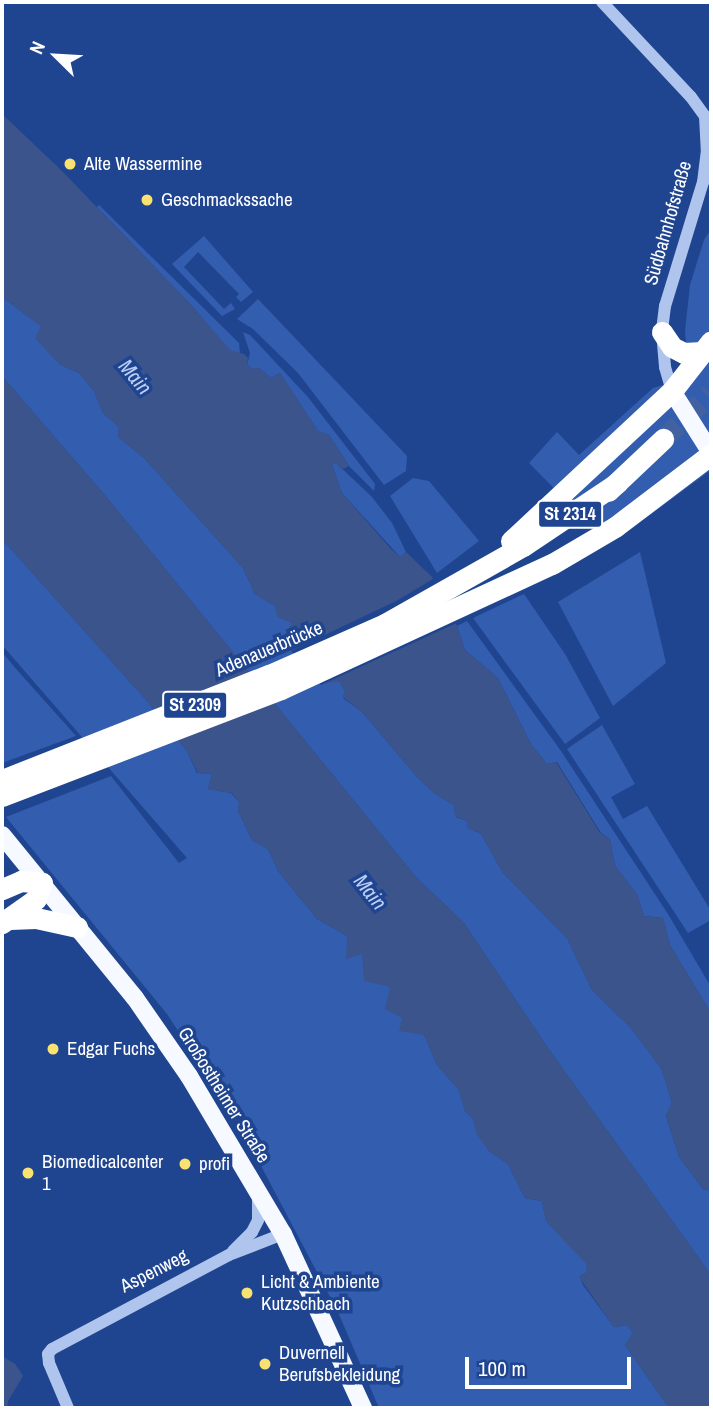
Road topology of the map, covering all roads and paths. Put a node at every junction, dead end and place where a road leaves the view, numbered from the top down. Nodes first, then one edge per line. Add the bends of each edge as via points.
1 (602, 2) edge
2 (707, 183) edge
3 (662, 332) junction
4 (707, 346) edge
5 (673, 378) junction
6 (663, 439) tunnel mouth
7 (711, 453) edge
8 (617, 483) junction
9 (469, 577) junction
10 (466, 602) junction
11 (2, 780) edge
12 (2, 796) edge
13 (2, 835) edge
14 (42, 883) junction
15 (2, 889) edge
16 (6, 921) edge
17 (77, 927) junction
18 (257, 1188) junction
19 (283, 1234) junction
20 (229, 1255) junction
21 (68, 1408) edge
22 (363, 1408) edge

1 - 2 street, Südbahnhofstraße via 705,116
2 - 3 street, Südbahnhofstraße via 668,287
3 - 4 highway via 672,347 684,354
3 - 5 street, Südbahnhofstraße
4 - 5 highway
5 - 7 main road
5 - 9 highway, St 2309 via 621,437
6 - 8 highway, St 2314
7 - 10 highway via 615,527 552,564
8 - 9 highway, St 2314
8 - 10 highway, St 2314
9 - 11 highway, Adenauerbrücke / St 2309 via 385,624 269,675
10 - 12 highway, Adenauerbrücke / St 2309 via 359,654 147,743
13 - 14 main road, Großostheimer Straße
14 - 15 highway via 21,881
14 - 16 highway via 36,899
14 - 17 main road, Großostheimer Straße
16 - 17 highway via 36,918
17 - 18 main road, Großostheimer Straße via 177,1058
18 - 19 main road, Großostheimer Straße
18 - 20 street via 258,1220
19 - 20 street, Aspenweg
19 - 22 main road, Großostheimer Straße
20 - 21 street, Aspenweg via 128,1306 48,1354

